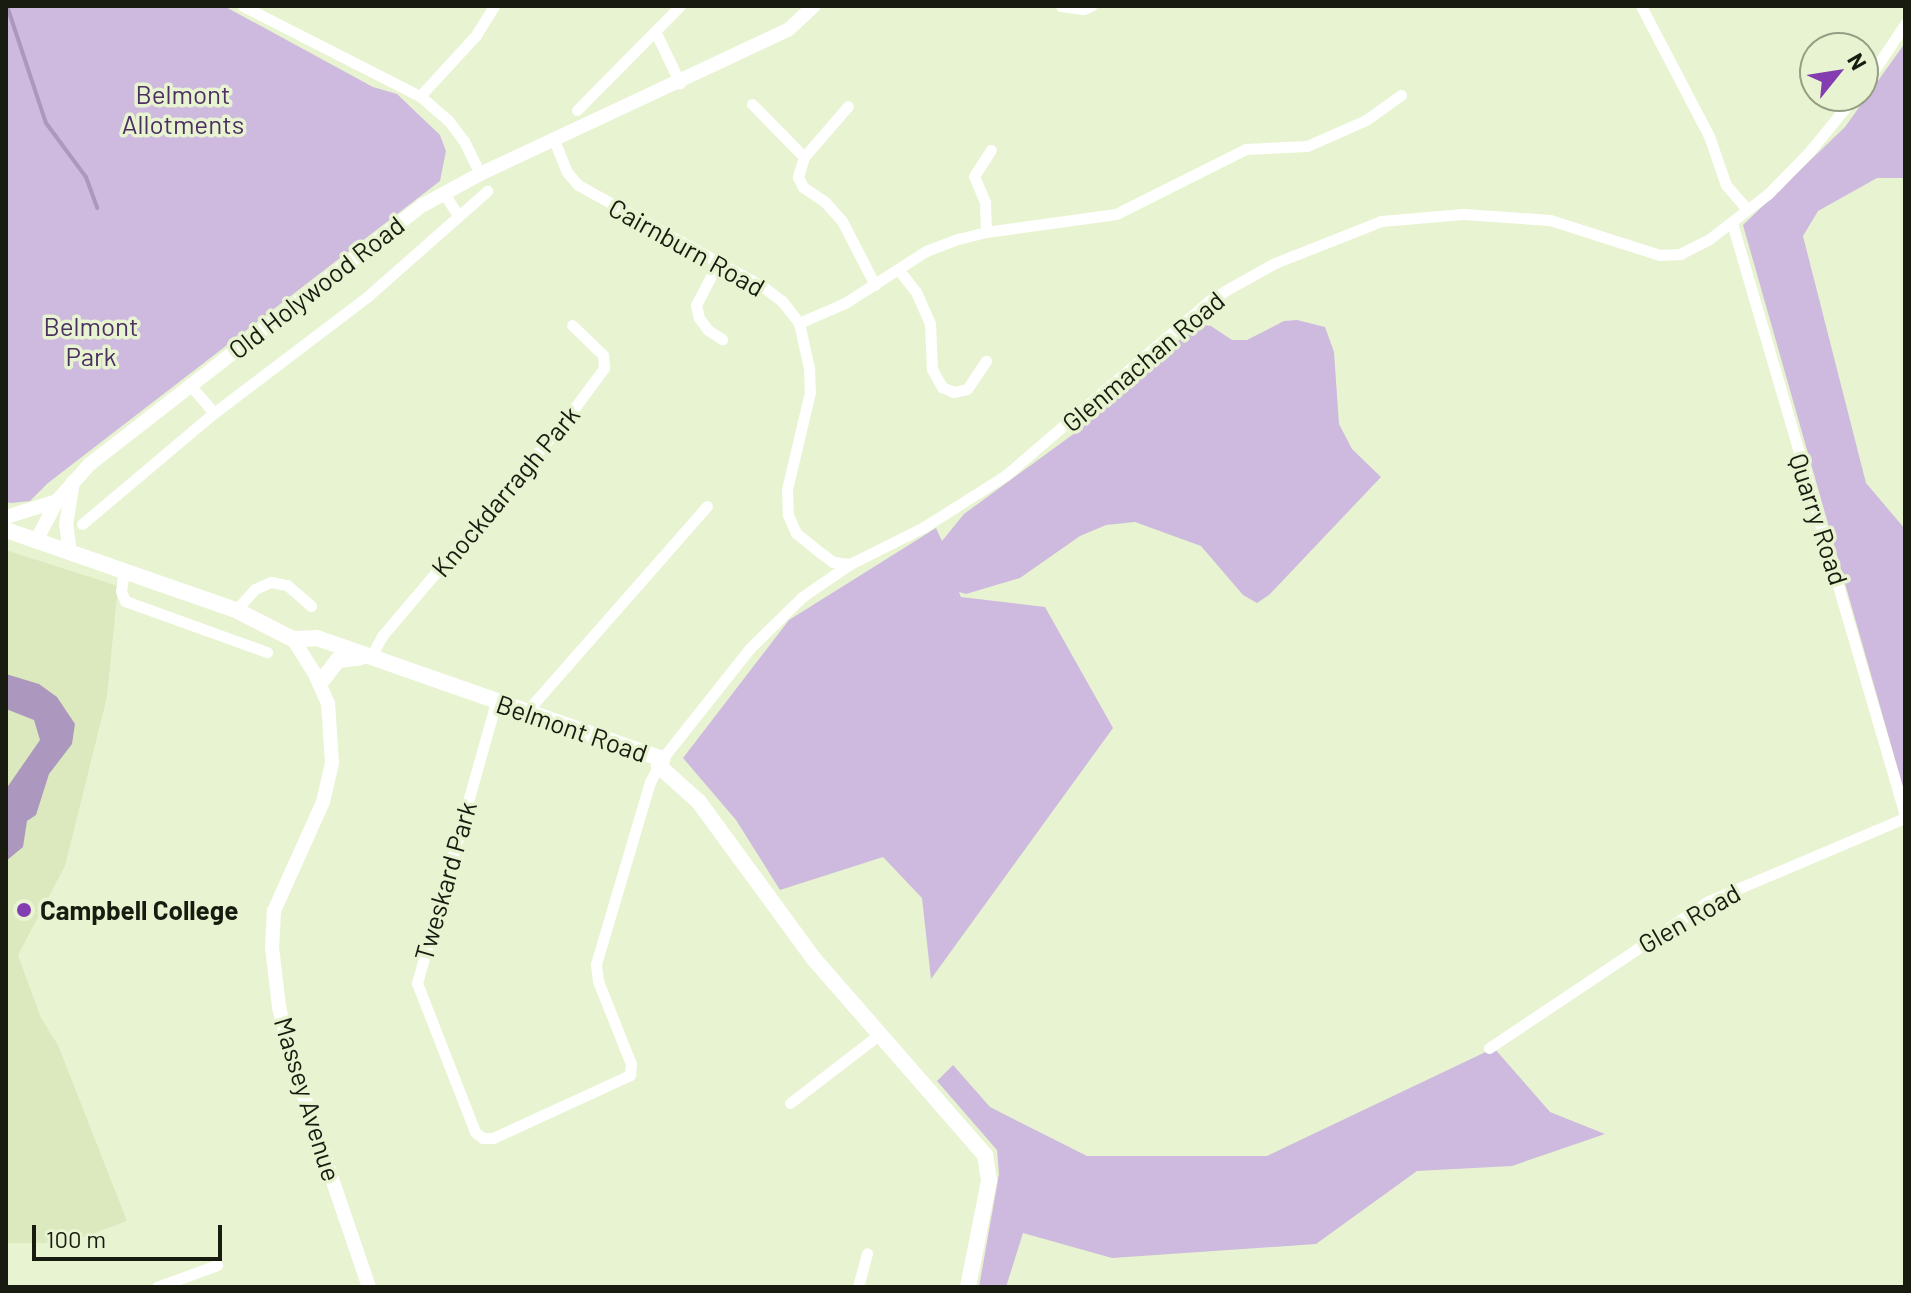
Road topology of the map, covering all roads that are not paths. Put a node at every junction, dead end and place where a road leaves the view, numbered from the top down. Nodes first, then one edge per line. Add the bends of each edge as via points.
1 (243, 6) edge
2 (494, 6) edge
3 (680, 6) edge
4 (814, 6) edge
5 (1061, 6) edge
6 (1091, 6) edge
7 (1641, 6) edge
8 (1905, 24) edge
9 (655, 31) junction
10 (1879, 63) edge
11 (680, 83) junction
12 (1401, 95) dead end
13 (420, 96) junction
14 (752, 104) dead end
15 (848, 106) dead end
16 (577, 110) dead end
17 (1842, 112) edge
18 (554, 140) junction
19 (991, 150) dead end
20 (804, 157) junction
21 (480, 174) junction
22 (487, 191) dead end
23 (443, 192) junction
24 (1747, 209) junction
25 (458, 215) junction
26 (1732, 223) junction
27 (986, 232) junction
28 (719, 261) junction
29 (898, 269) junction
30 (875, 285) junction
31 (799, 323) junction
32 (572, 325) dead end
33 (722, 339) dead end
34 (986, 361) dead end
35 (189, 384) junction
36 (214, 413) junction
37 (73, 481) junction
38 (57, 501) junction
39 (707, 506) dead end
40 (6, 517) edge
41 (82, 524) dead end
42 (6, 530) edge
43 (36, 541) junction
44 (70, 552) junction
45 (850, 564) junction
46 (124, 570) junction
47 (311, 606) dead end
48 (236, 610) junction
49 (293, 639) junction
50 (267, 652) dead end
51 (370, 658) junction
52 (320, 683) junction
53 (496, 702) junction
54 (530, 714) junction
55 (661, 763) junction
56 (1905, 816) edge
57 (880, 1034) junction
58 (1489, 1048) dead end
59 (790, 1103) dead end
60 (867, 1253) dead end
61 (217, 1265) dead end
62 (157, 1287) edge
63 (369, 1287) edge
64 (858, 1287) edge
65 (968, 1287) edge

1 - 13 street
2 - 13 street via 476,35
3 - 9 street
4 - 11 street, Old Holywood Road via 788,30
5 - 6 street
7 - 24 street via 1709,136 1726,185
8 - 10 street
9 - 11 street
9 - 16 street
11 - 18 street, Old Holywood Road
12 - 27 street via 1366,120 1307,146 1246,149 1116,214
13 - 21 street via 448,120
14 - 20 street
15 - 20 street
17 - 24 street, Glenmachan Road via 1809,152
18 - 21 street, Old Holywood Road
18 - 28 street, Cairnburn Road via 578,185
19 - 27 street via 974,176 985,202
20 - 30 street via 798,177 803,187 842,221
21 - 23 street, Old Holywood Road
22 - 25 street, Old Holywood Road
23 - 25 street
23 - 35 street, Old Holywood Road
24 - 26 street, Glenmachan Road
25 - 36 street, Old Holywood Road via 368,296
26 - 45 street, Glenmachan Road via 1688,251 1670,256 1550,220 1463,214 1381,221 1342,236 1275,263 1210,300 1006,475 924,527
26 - 56 street, Quarry Road
27 - 29 street via 926,251
28 - 31 street, Cairnburn Road via 782,301
28 - 33 street via 696,305 708,330
29 - 30 street
29 - 34 street via 930,324 932,369 942,387 954,392 967,389
30 - 31 street
31 - 45 street via 810,392 787,489 788,515 796,533 821,553 833,562
32 - 51 street, Knockdarragh Park via 603,355 604,368 382,636
35 - 36 street
35 - 37 street, Old Holywood Road
36 - 41 street, Old Holywood Road
37 - 38 street, Old Holywood Road
37 - 44 street via 66,525
38 - 40 street
38 - 43 street, Old Holywood Road
39 - 54 street via 534,703
42 - 43 main road, Belmont Road
43 - 44 main road, Belmont Road
44 - 46 main road, Belmont Road
45 - 55 street, Glenmachan Road via 802,597 750,648
46 - 48 main road, Belmont Road
46 - 50 street via 125,601
47 - 48 street via 287,585 271,582 255,589
48 - 49 main road, Belmont Road
49 - 51 main road, Belmont Road via 317,638
49 - 52 street, Massey Avenue
51 - 52 main road via 338,660
51 - 53 main road, Belmont Road
52 - 63 street, Massey Avenue via 333,729 332,763 323,802 274,911 272,947 293,1064
53 - 54 main road, Belmont Road
53 - 55 street, Tweskard Park via 417,983 475,1132 483,1138 630,1075 631,1064 596,964 650,782
54 - 55 main road, Belmont Road
55 - 57 main road, Belmont Road via 699,802 814,959
56 - 58 street, Glen Road via 1709,901
57 - 59 street
57 - 65 main road, Belmont Road via 985,1155 989,1181
60 - 64 street
61 - 62 street

